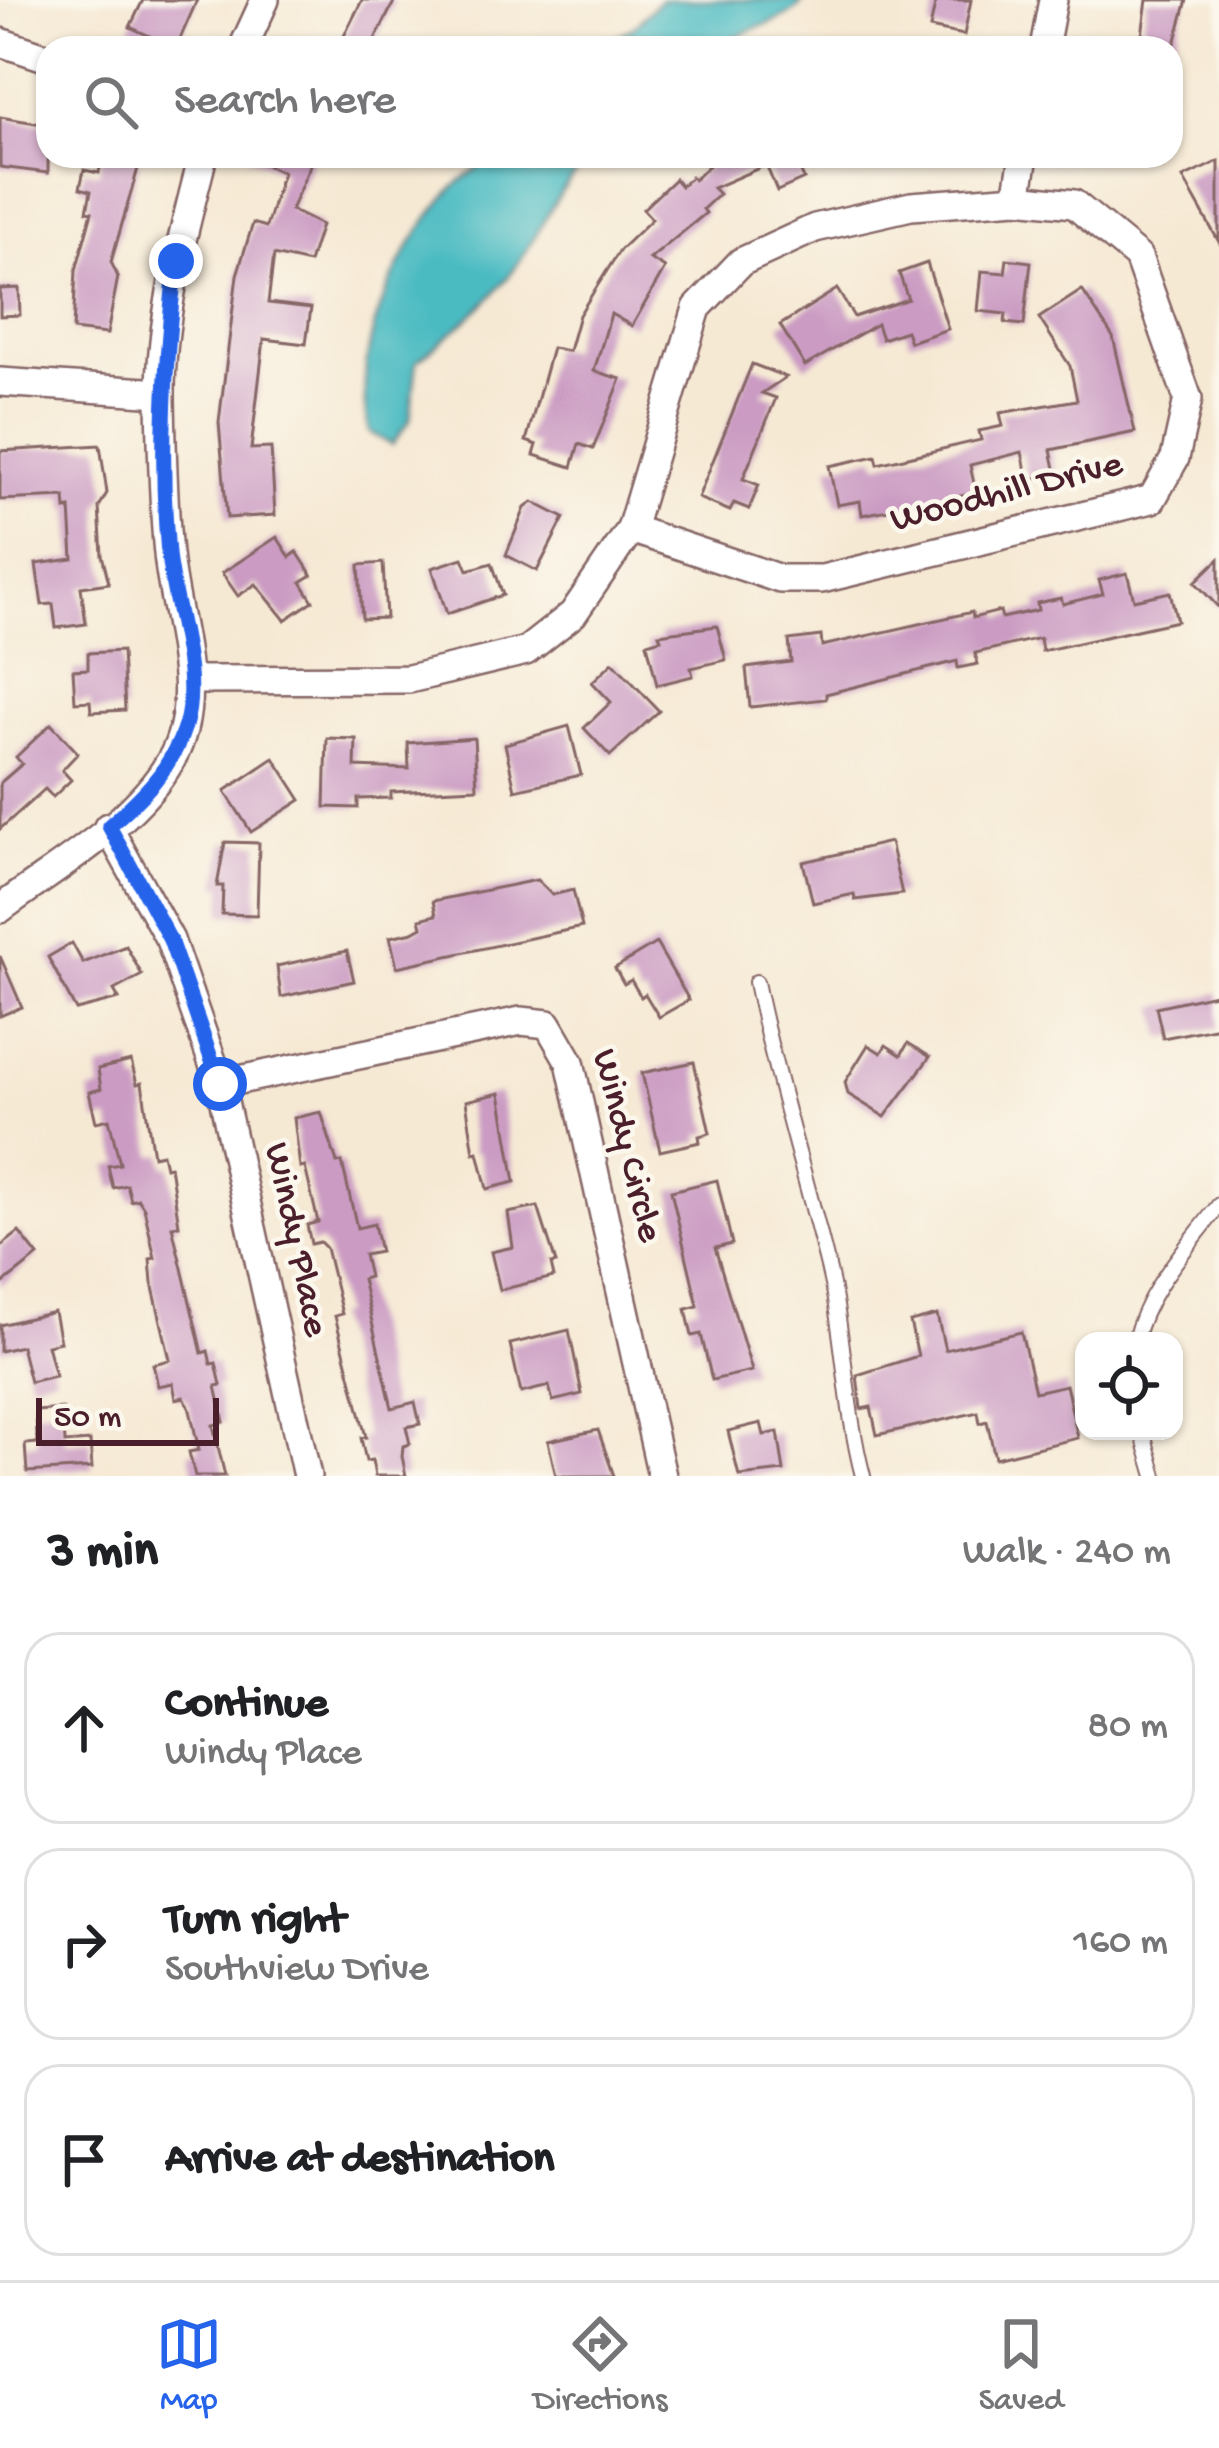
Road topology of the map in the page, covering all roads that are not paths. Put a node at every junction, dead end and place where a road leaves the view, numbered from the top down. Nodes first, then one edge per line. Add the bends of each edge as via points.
1 (265, 0) edge
2 (1053, 0) edge
3 (248, 36) edge
4 (1046, 36) edge
5 (0, 42) edge
6 (36, 54) edge
7 (200, 168) edge
8 (1022, 168) edge
9 (1017, 198) junction
10 (0, 382) edge
11 (161, 393) junction
12 (631, 529) junction
13 (188, 680) junction
14 (109, 826) junction
15 (0, 909) edge
16 (756, 982) dead end
17 (220, 1084) junction
18 (1219, 1205) edge
19 (1137, 1332) edge
20 (1145, 1440) edge
21 (307, 1476) edge
22 (662, 1476) edge
23 (863, 1476) edge
24 (1156, 1476) edge

1 - 3 street
2 - 4 street
5 - 6 street
7 - 11 street via 176,261
8 - 9 street
9 - 12 street, Woodhill Drive via 911,206 815,228 742,262 697,308
9 - 12 street, Woodhill Drive via 1074,204 1138,257 1187,399 1175,458 1152,499 822,579 780,579
10 - 11 street
11 - 13 street via 168,555
12 - 13 street, Woodhill Drive via 573,614 526,651 409,679
13 - 14 street via 187,723 171,759
14 - 15 street
14 - 17 street, Windy Place via 170,940
16 - 23 lane via 827,1262
17 - 21 street, Windy Place
17 - 22 street, Windy Circle via 521,1021 548,1024 570,1062
18 - 19 lane
20 - 24 lane

